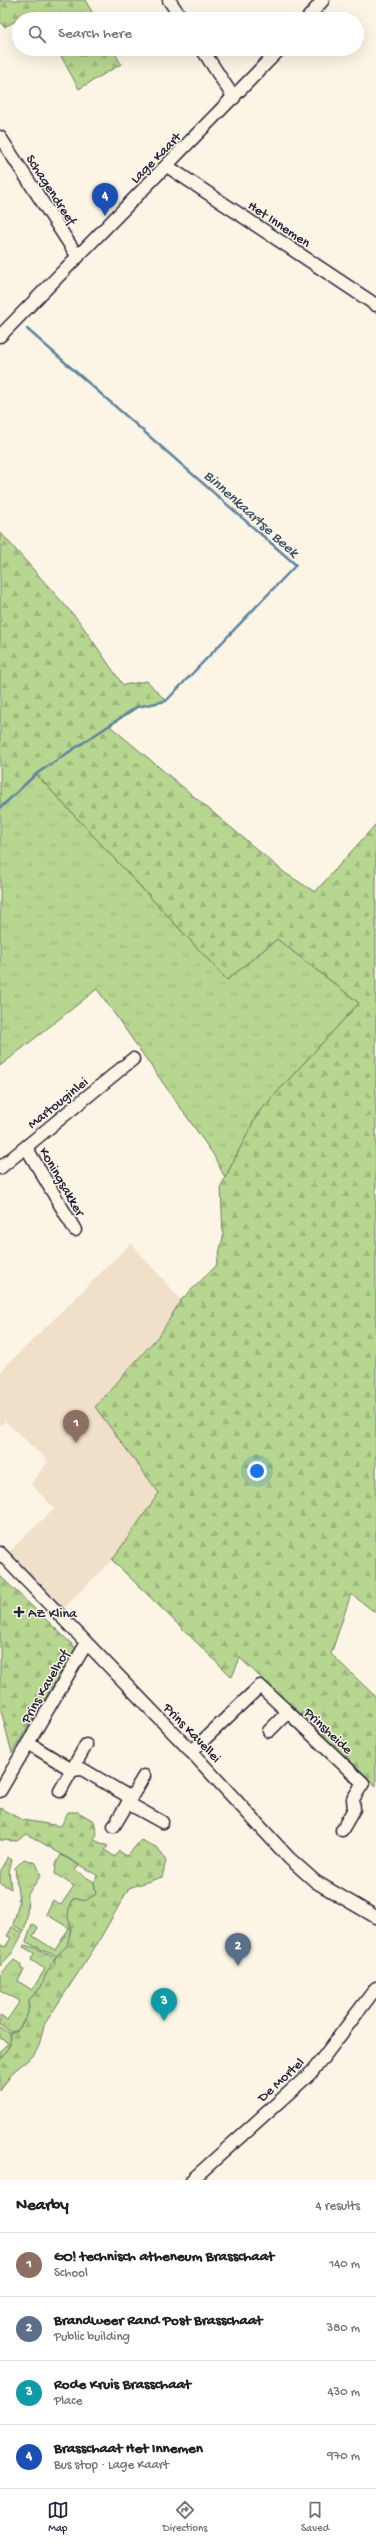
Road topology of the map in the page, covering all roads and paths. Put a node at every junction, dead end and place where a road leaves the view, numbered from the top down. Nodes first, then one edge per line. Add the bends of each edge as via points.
1 (169, 0) edge
2 (323, 0) edge
3 (177, 12) edge
4 (313, 12) edge
5 (207, 56) edge
6 (273, 56) edge
7 (234, 98) junction
8 (0, 137) edge
9 (167, 166) junction
10 (78, 257) junction
11 (376, 305) edge
12 (0, 336) edge
13 (133, 1058) dead end
14 (26, 1147) junction
15 (0, 1168) edge
16 (75, 1230) dead end
17 (0, 1553) edge
18 (86, 1644) junction
19 (288, 1712) junction
20 (269, 1731) dead end
21 (28, 1743) junction
22 (86, 1744) dead end
23 (191, 1752) junction
24 (72, 1770) junction
25 (144, 1776) dead end
26 (0, 1791) edge
27 (60, 1791) dead end
28 (130, 1800) junction
29 (162, 1822) dead end
30 (114, 1826) dead end
31 (342, 1830) dead end
32 (376, 1918) edge
33 (376, 1988) edge
34 (192, 2180) edge

1 - 3 street
2 - 4 street
5 - 7 street
6 - 7 street, Lage Kaart
7 - 9 street, Lage Kaart
8 - 10 street, Schagendreef
9 - 10 street, Lage Kaart
9 - 11 street, Het Innemen
10 - 12 street, Lage Kaart
13 - 14 street, Martouginlei
14 - 15 street, Martouginlei
14 - 16 street, Koningsakker
17 - 18 street, Prins Kavellei
18 - 21 street, Prins Kavelhof
18 - 23 street, Prins Kavellei
19 - 20 street, Prinsheide
19 - 23 street, Prinsheide via 260,1686
19 - 31 street, Prinsheide via 363,1783 354,1799 354,1809
21 - 24 street, Prins Kavelhof
21 - 26 street, Prins Kavelhof
22 - 24 street
23 - 32 street, Prins Kavellei via 289,1858 316,1882
24 - 27 street
24 - 28 street, Prins Kavelhof via 82,1769 126,1795
25 - 28 street
28 - 29 street, Prins Kavelhof via 133,1806
28 - 30 street
33 - 34 street, De Mortel via 313,2071

